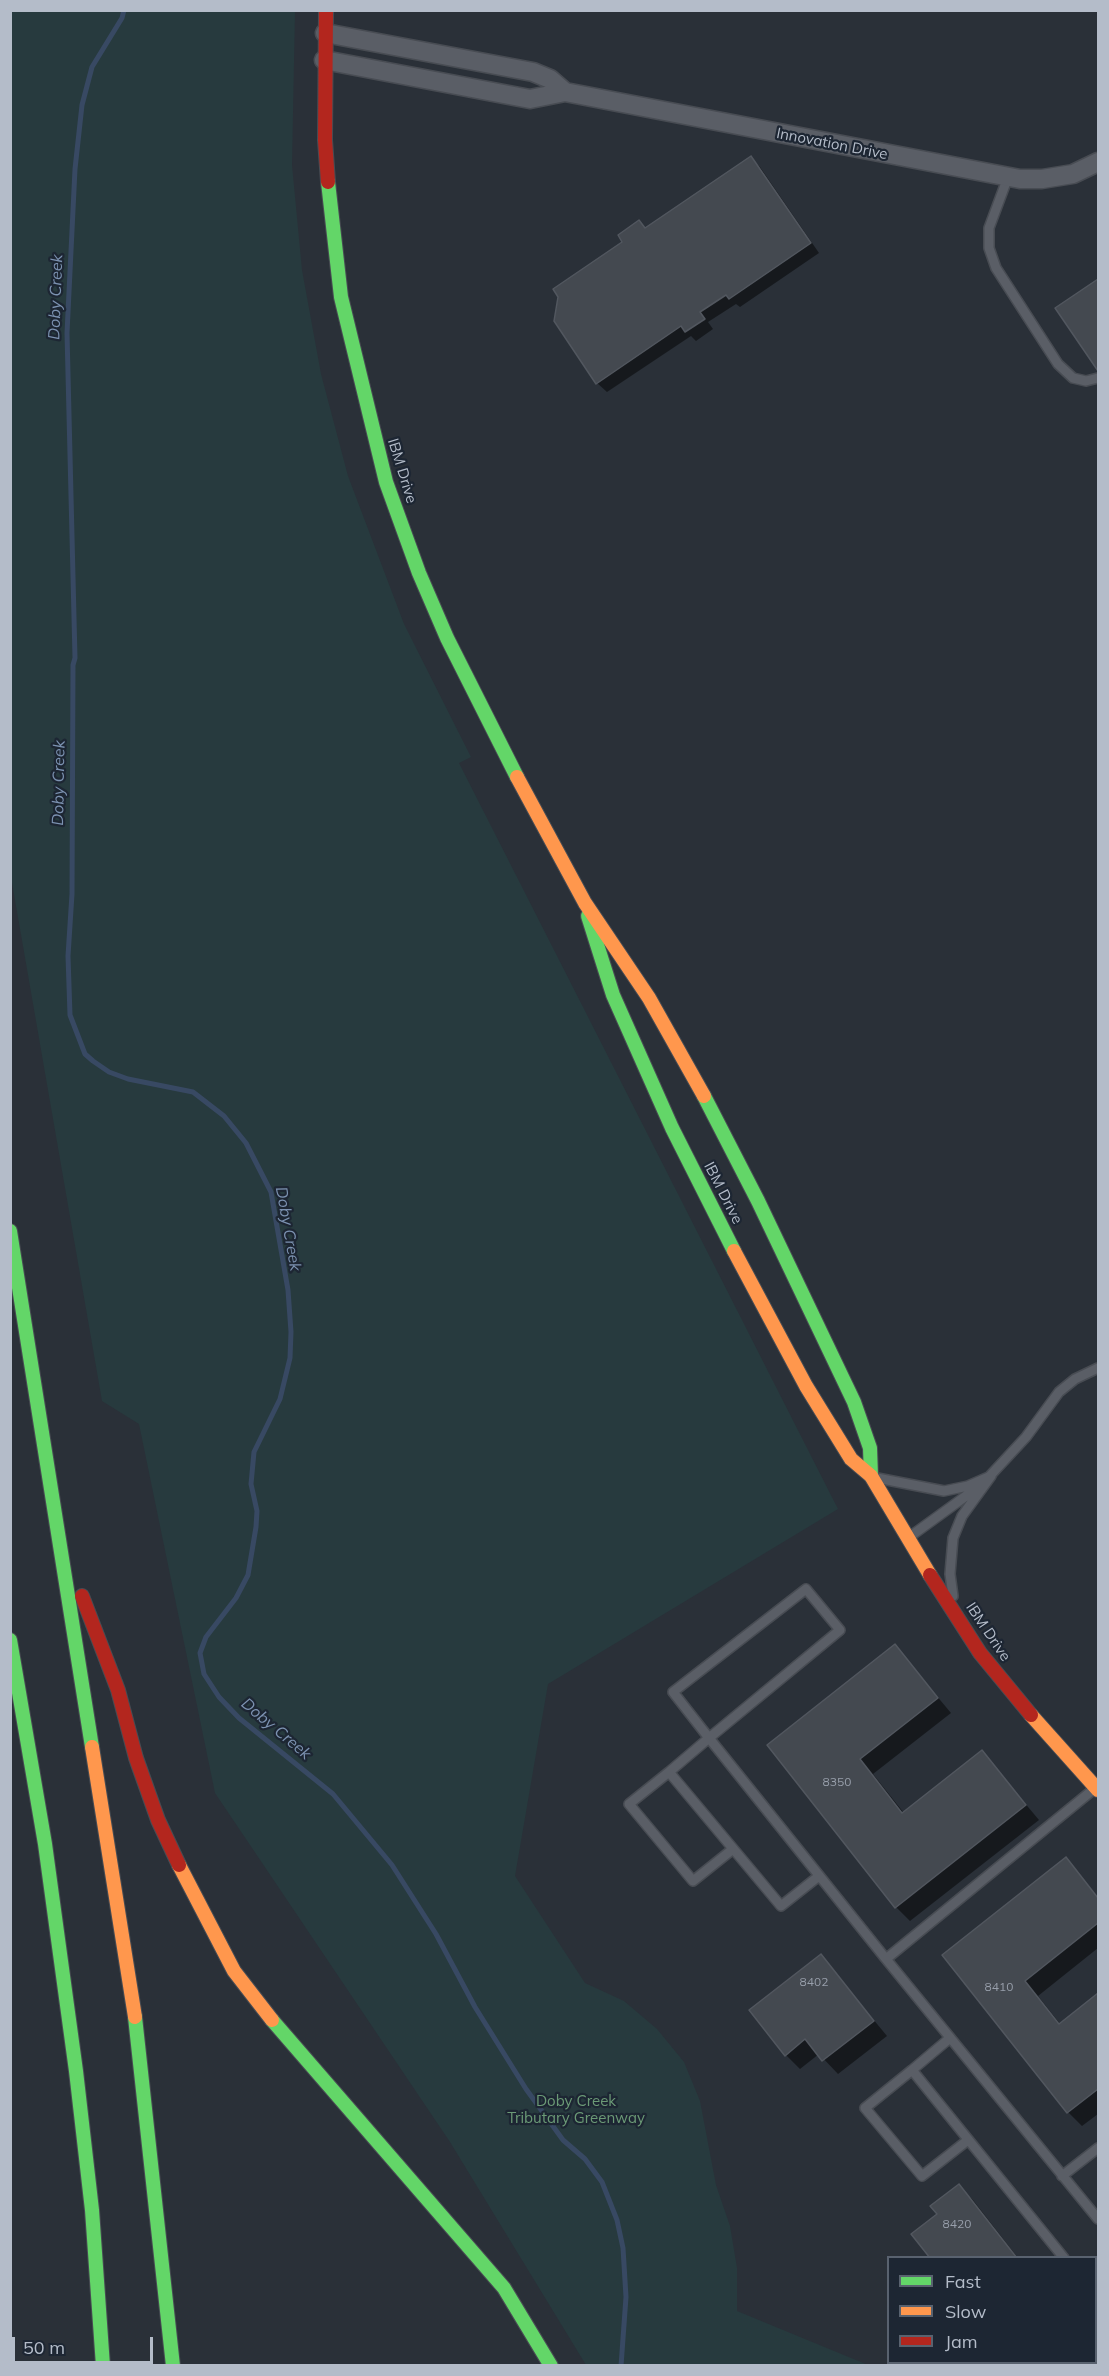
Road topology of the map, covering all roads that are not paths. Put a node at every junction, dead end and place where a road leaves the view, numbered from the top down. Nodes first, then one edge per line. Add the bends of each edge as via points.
1 (326, 10) edge
2 (324, 33) junction
3 (324, 60) junction
4 (565, 92) junction
5 (1098, 162) edge
6 (1008, 177) junction
7 (1098, 378) edge
8 (585, 903) junction
9 (10, 1231) edge
10 (1098, 1368) edge
11 (871, 1476) junction
12 (991, 1476) junction
13 (907, 1538) junction
14 (64, 1556) junction
15 (961, 1624) junction
16 (10, 1640) edge
17 (709, 1738) junction
18 (669, 1772) junction
19 (1097, 1788) edge
20 (733, 1848) junction
21 (819, 1876) junction
22 (886, 1959) junction
23 (950, 2038) junction
24 (912, 2070) junction
25 (968, 2140) junction
26 (1098, 2148) edge
27 (1062, 2176) junction
28 (1098, 2219) edge
29 (1062, 2256) edge
30 (103, 2366) edge
31 (173, 2366) edge
32 (552, 2366) edge

1 - 2 main road, IBM Drive
2 - 3 main road, IBM Drive
2 - 4 street via 533,72 550,79
3 - 4 street via 530,99
3 - 8 main road, IBM Drive via 325,140 341,297 386,482 447,638
4 - 6 street, Innovation Drive
5 - 6 street, Innovation Drive via 1058,177
6 - 7 lane via 989,228 989,248 996,268 1058,364 1073,378
8 - 11 main road, IBM Drive via 613,995 710,1204 806,1386 851,1459
8 - 11 main road, IBM Drive via 649,998 759,1201 854,1402 870,1448
9 - 14 main road
10 - 12 lane via 1059,1392
11 - 12 lane via 944,1491
11 - 13 main road, IBM Drive
12 - 13 lane
12 - 15 lane via 962,1516 954,1538 950,1574
13 - 15 main road, IBM Drive
14 - 31 main road via 139,2039
14 - 32 main road via 98,1630 158,1820 234,1971 321,2080 504,2288
15 - 19 main road, IBM Drive via 1010,1692
16 - 30 main road via 45,1844 76,2072 92,2210
17 - 17 lane via 840,1630 806,1589 673,1692
17 - 18 lane
17 - 21 lane
18 - 20 lane
18 - 20 lane via 629,1804 693,1881
19 - 22 lane
20 - 21 lane via 781,1906
21 - 22 lane
22 - 23 lane
23 - 24 lane
23 - 27 lane
24 - 25 lane
24 - 25 lane via 865,2108 922,2176
25 - 29 lane
26 - 27 lane
27 - 28 lane

